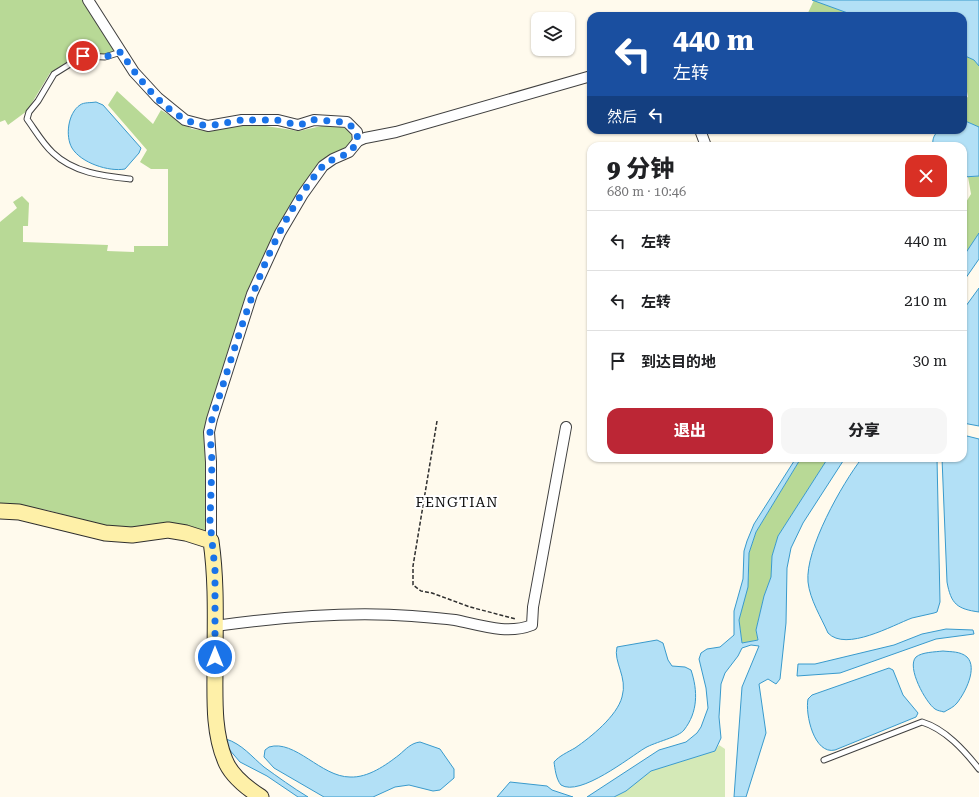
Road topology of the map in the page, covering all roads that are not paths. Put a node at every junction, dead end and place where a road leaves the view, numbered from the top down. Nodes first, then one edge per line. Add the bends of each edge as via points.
1 (88, 0) edge
2 (121, 52) junction
3 (587, 77) edge
4 (358, 142) junction
5 (130, 179) dead end
6 (566, 427) dead end
7 (0, 511) edge
8 (211, 541) junction
9 (215, 626) junction
10 (824, 760) dead end
11 (979, 769) edge
12 (260, 797) edge

1 - 2 street
2 - 4 street via 134,72 158,98 185,120 208,126 242,120 278,120 298,125 314,120 347,122 357,132
2 - 5 lane via 105,57 83,56 54,74 27,119 59,158 90,174
3 - 4 street
4 - 8 street via 349,152 323,166 311,183 286,223 252,294 210,426
6 - 9 street via 533,607 532,625 491,629 454,620 412,616 345,615
7 - 8 street via 19,512 105,533 132,535 168,530
8 - 9 street via 215,570
9 - 12 street via 215,705 220,743 230,770
10 - 11 lane via 922,722 958,745

